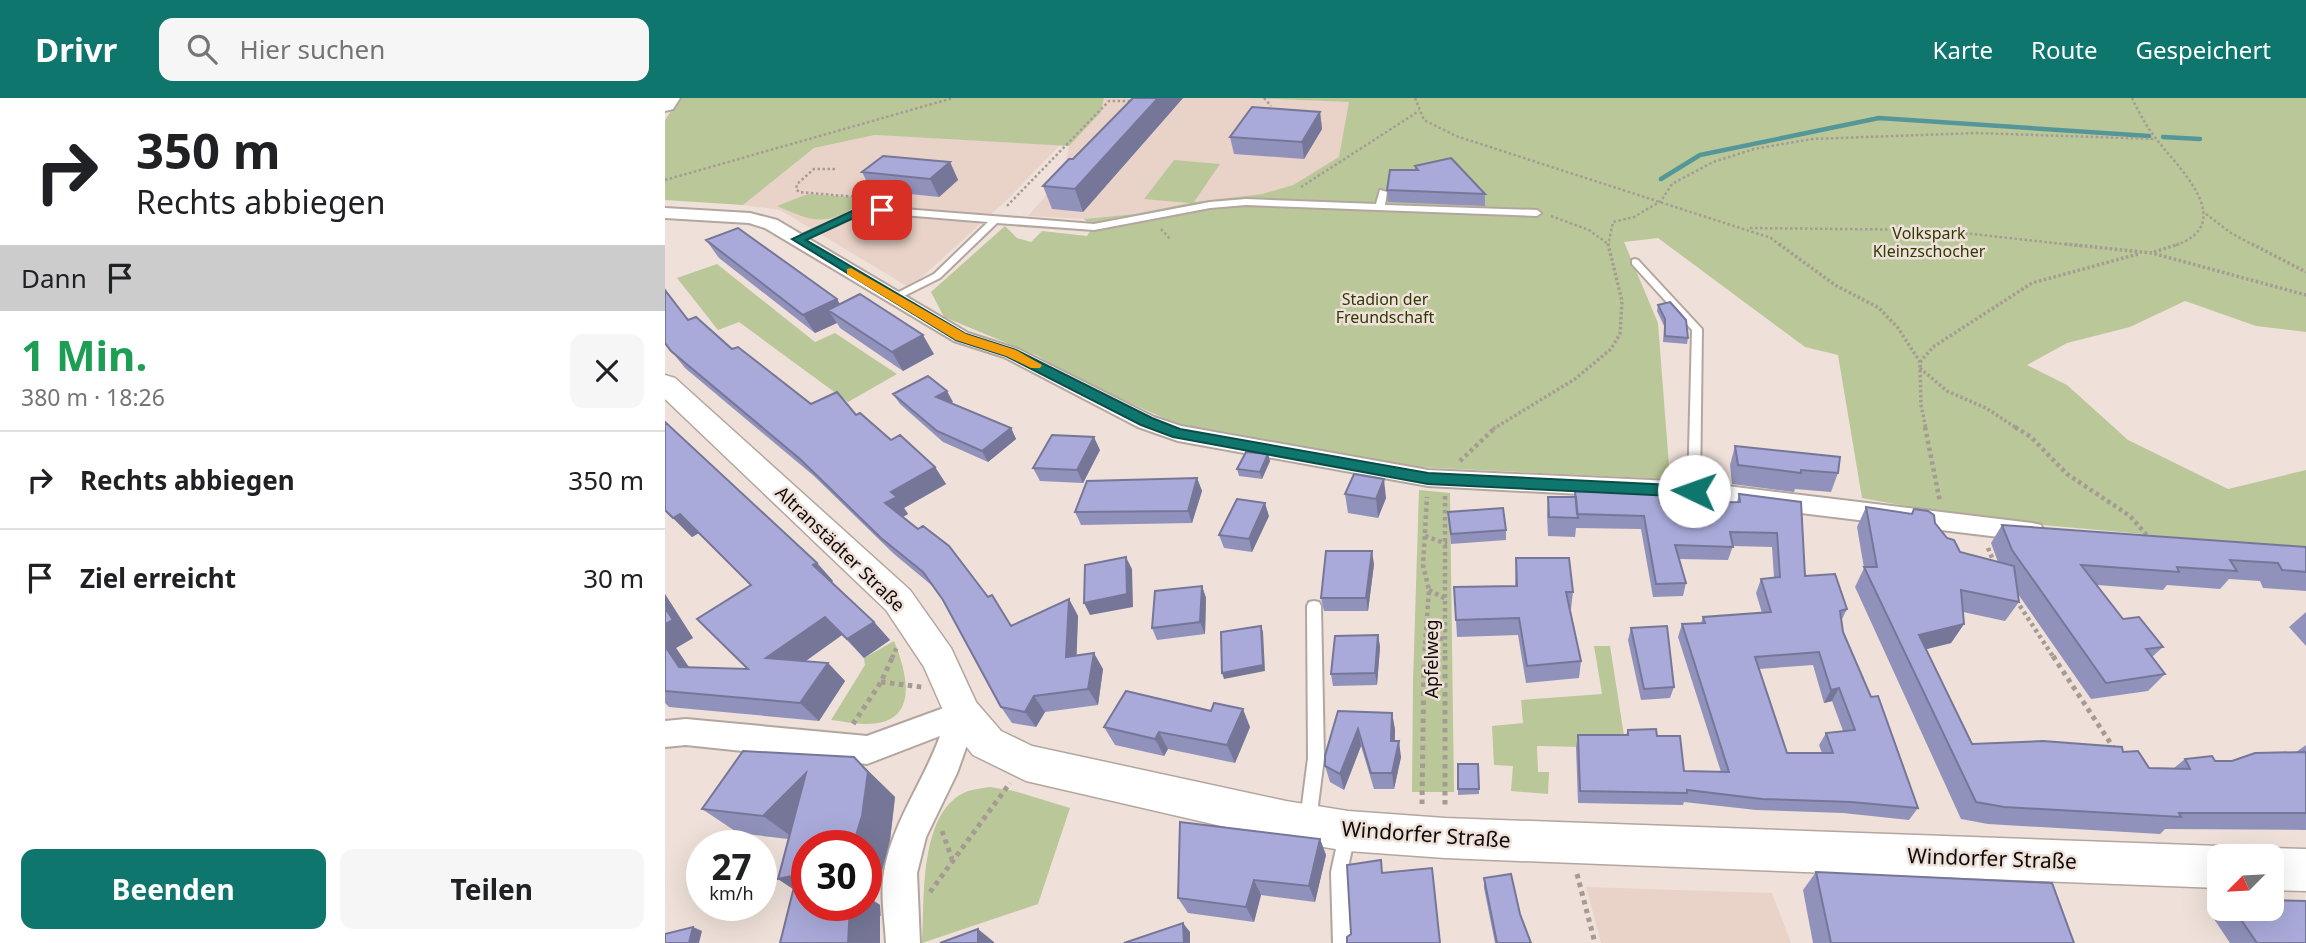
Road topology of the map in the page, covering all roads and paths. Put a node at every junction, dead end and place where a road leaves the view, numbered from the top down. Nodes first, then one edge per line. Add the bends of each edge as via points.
1 (670, 98) edge
2 (953, 98) edge
3 (1264, 98) edge
4 (1415, 98) edge
5 (2132, 98) edge
6 (1109, 99) edge
7 (1136, 102) edge
8 (665, 104) edge
9 (1271, 106) edge
10 (1419, 111) junction
11 (2156, 139) junction
12 (835, 169) dead end
13 (665, 180) edge
14 (1295, 190) dead end
15 (1383, 192) dead end
16 (1661, 201) junction
17 (1380, 207) junction
18 (865, 209) junction
19 (665, 213) edge
20 (1537, 213) joint
21 (2206, 214) junction
22 (995, 220) junction
23 (1746, 228) junction
24 (797, 239) junction
25 (1608, 245) junction
26 (2151, 253) junction
27 (1635, 262) dead end
28 (2306, 272) edge
29 (2306, 295) edge
30 (894, 298) junction
31 (1920, 365) junction
32 (665, 384) edge
33 (1436, 479) junction
34 (1694, 491) junction
35 (1942, 523) junction
36 (1979, 527) junction
37 (2059, 534) edge
38 (1425, 536) junction
39 (2153, 542) edge
40 (1447, 544) junction
41 (1997, 569) edge
42 (1429, 590) junction
43 (2013, 595) edge
44 (1447, 600) junction
45 (1314, 606) dead end
46 (911, 619) junction
47 (1426, 637) junction
48 (1446, 639) junction
49 (963, 714) junction
50 (665, 734) edge
51 (838, 749) junction
52 (2121, 760) edge
53 (1026, 763) junction
54 (1445, 821) junction
55 (1308, 824) junction
56 (1348, 831) junction
57 (1569, 843) junction
58 (2207, 867) edge
59 (2284, 869) edge
60 (2306, 870) edge
61 (903, 936) edge
62 (1342, 943) edge
63 (1595, 943) edge

1 - 8 main road
2 - 13 path
3 - 9 path
4 - 10 path
5 - 11 path
6 - 7 path
6 - 22 path
10 - 14 path
10 - 16 path via 1430,124 1456,135
11 - 16 path via 1976,132 1812,139 1713,162 1672,184
11 - 21 path via 2188,177
12 - 18 path via 814,169 796,189 859,197
15 - 17 lane
16 - 23 path
16 - 25 path via 1634,217 1613,222
17 - 20 lane
17 - 22 lane via 1246,202 1094,227
18 - 22 lane
18 - 24 lane
19 - 24 street via 762,220
20 - 25 path via 1579,225
21 - 26 path via 2197,233 2179,246
21 - 28 path via 2231,233
22 - 30 lane via 937,276
23 - 26 path via 1935,230
23 - 31 path via 1771,238 1835,285 1879,308 1898,328
24 - 30 street
25 - 33 path via 1622,301 1620,334 1611,349 1575,379 1494,429
26 - 29 path
26 - 31 path via 2032,283 1934,347
27 - 34 lane via 1697,329
30 - 33 street via 961,337 1011,353 1146,422 1178,433
31 - 35 path via 1921,405
31 - 39 path via 1947,391 1986,408 2031,437 2067,474 2130,516
32 - 46 street, Altranstädter Straße via 898,600
33 - 34 street
33 - 38 path
33 - 40 path, Apfelweg
34 - 35 street
35 - 36 street
36 - 37 street
36 - 41 path
38 - 40 path
38 - 42 path via 1423,565
40 - 44 path, Apfelweg
42 - 44 path
42 - 47 path
43 - 52 path
44 - 48 path, Apfelweg
45 - 55 lane via 1316,758
46 - 49 street, Altranstädter Straße via 938,659
46 - 51 path via 881,682
47 - 48 path
47 - 54 path via 1420,804
48 - 54 path, Apfelweg
49 - 51 street via 867,750
49 - 53 street, Windorfer Straße via 987,743
49 - 61 street via 942,773 911,834 900,873
50 - 51 street via 698,733
53 - 55 street, Windorfer Straße
53 - 61 path
54 - 56 street, Windorfer Straße
54 - 57 street, Windorfer Straße
55 - 56 street, Windorfer Straße
56 - 62 lane via 1339,872
57 - 58 street, Windorfer Straße
57 - 63 path
59 - 60 street

